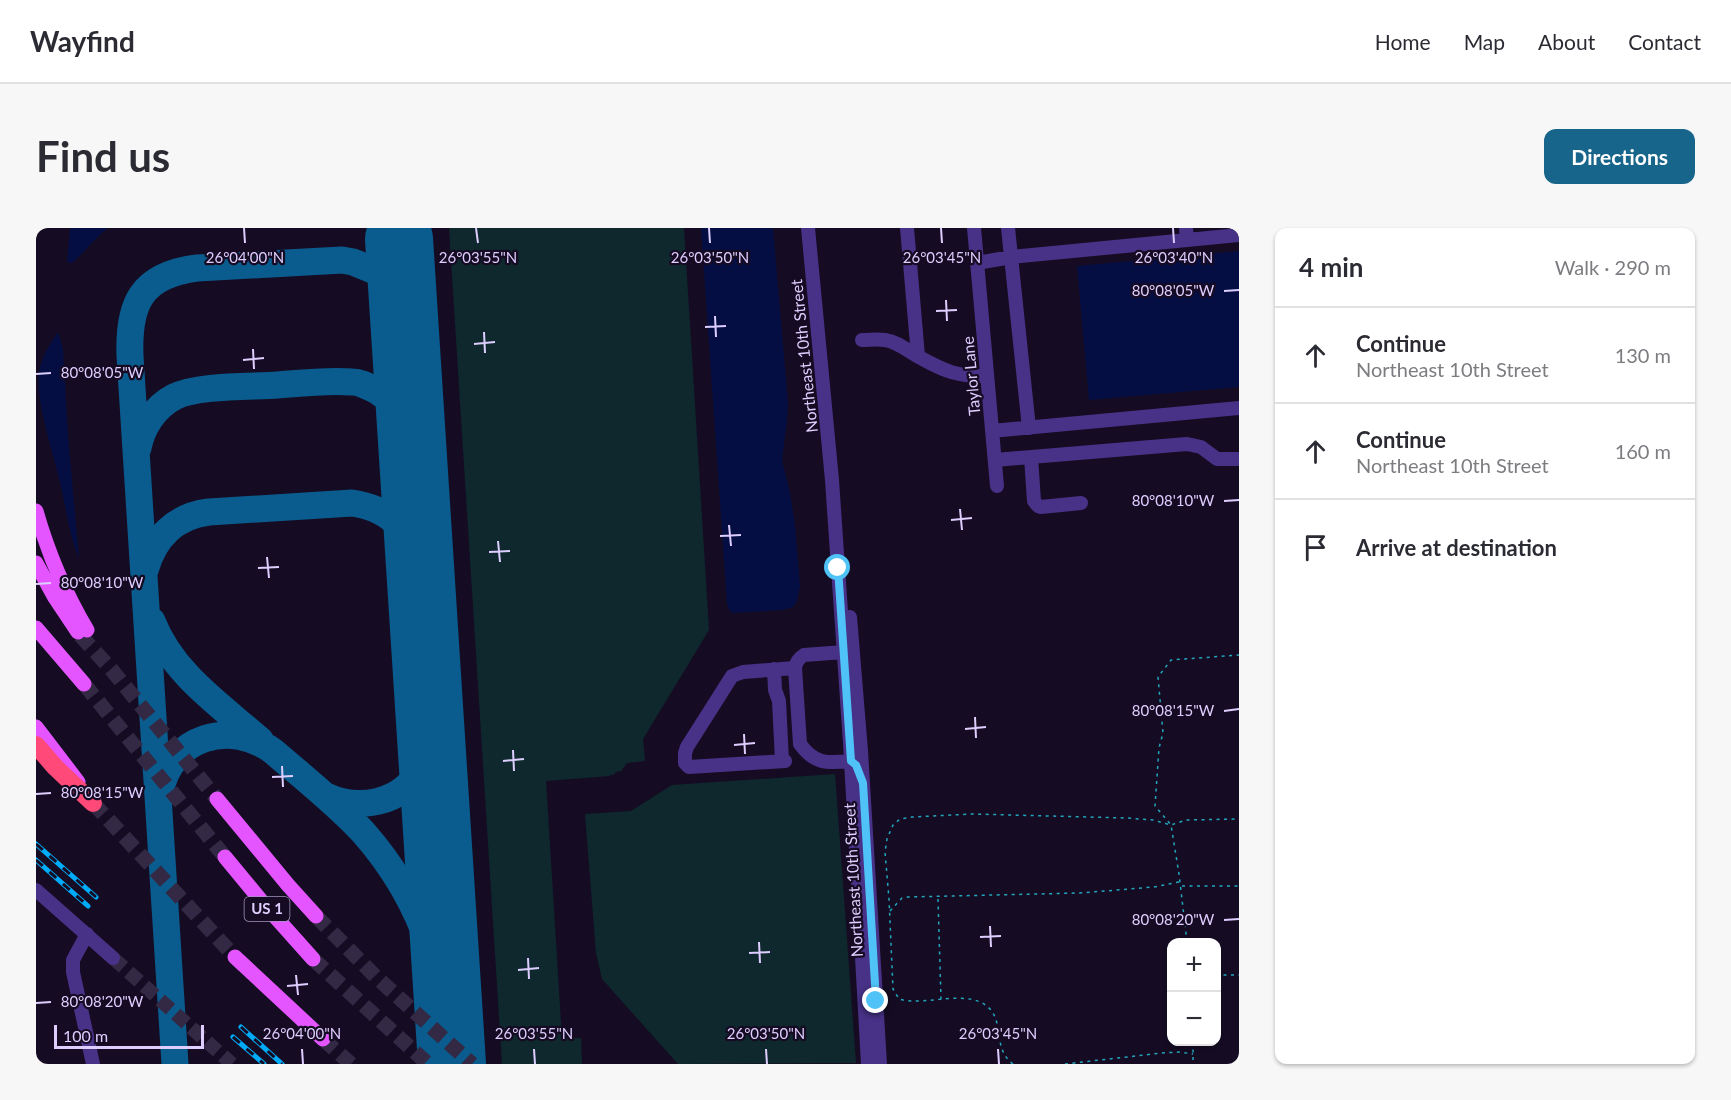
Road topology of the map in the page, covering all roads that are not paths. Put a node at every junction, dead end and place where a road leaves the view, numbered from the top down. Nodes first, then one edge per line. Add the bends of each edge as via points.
1 (808, 228) edge
2 (907, 228) edge
3 (974, 228) edge
4 (1008, 228) edge
5 (1186, 234) edge
6 (1239, 236) edge
7 (1011, 257) junction
8 (977, 263) junction
9 (861, 340) dead end
10 (918, 356) junction
11 (987, 376) junction
12 (1239, 408) edge
13 (1029, 428) junction
14 (992, 431) junction
15 (1031, 457) junction
16 (1239, 459) edge
17 (995, 460) junction
18 (832, 480) junction
19 (998, 486) dead end
20 (1081, 503) dead end
21 (36, 511) edge
22 (36, 563) edge
23 (36, 627) edge
24 (844, 652) junction
25 (795, 668) junction
26 (774, 669) junction
27 (84, 684) tunnel mouth
28 (36, 727) edge
29 (36, 745) edge
30 (817, 759) junction
31 (785, 761) junction
32 (851, 761) junction
33 (863, 783) junction
34 (217, 799) tunnel mouth
35 (93, 803) joint
36 (225, 857) tunnel mouth
37 (36, 890) edge
38 (316, 916) tunnel mouth
39 (87, 934) junction
40 (235, 957) tunnel mouth
41 (113, 958) tunnel mouth
42 (313, 959) tunnel mouth
43 (870, 1002) junction
44 (323, 1039) tunnel mouth
45 (93, 1064) edge
46 (868, 1064) edge
47 (880, 1064) edge

1 - 18 street, Northeast 10th Street
2 - 10 street
3 - 8 street, Taylor Lane
4 - 7 street
5 - 6 street
5 - 7 street
7 - 8 street
7 - 13 street
8 - 11 street, Taylor Lane
9 - 10 street via 886,340
10 - 11 street via 966,377
11 - 14 street, Taylor Lane
12 - 13 street
13 - 14 street
14 - 17 street, Taylor Lane
15 - 16 street via 1187,444 1201,447 1217,459
15 - 17 street
15 - 20 street via 1034,501 1038,506
17 - 19 street, Taylor Lane
18 - 24 street, Northeast 10th Street
18 - 33 street, Northeast 10th Street via 848,589
21 - 22 main road via 84,633 54,596
23 - 27 main road
24 - 25 street via 804,655 798,658
24 - 32 street, Northeast 10th Street
25 - 26 street
25 - 30 street via 800,744
26 - 31 street
26 - 31 street via 732,676 687,747 685,763 689,767
28 - 35 main road
29 - 35 highway
30 - 31 street
30 - 32 street via 825,763
32 - 33 street
32 - 43 street, Northeast 10th Street
33 - 43 street, Northeast 10th Street
34 - 38 main road
36 - 42 main road, US 1
37 - 39 street
39 - 41 street
39 - 45 street via 73,960 73,972
40 - 44 main road
43 - 46 street, Northeast 10th Street
43 - 47 street, Northeast 10th Street

